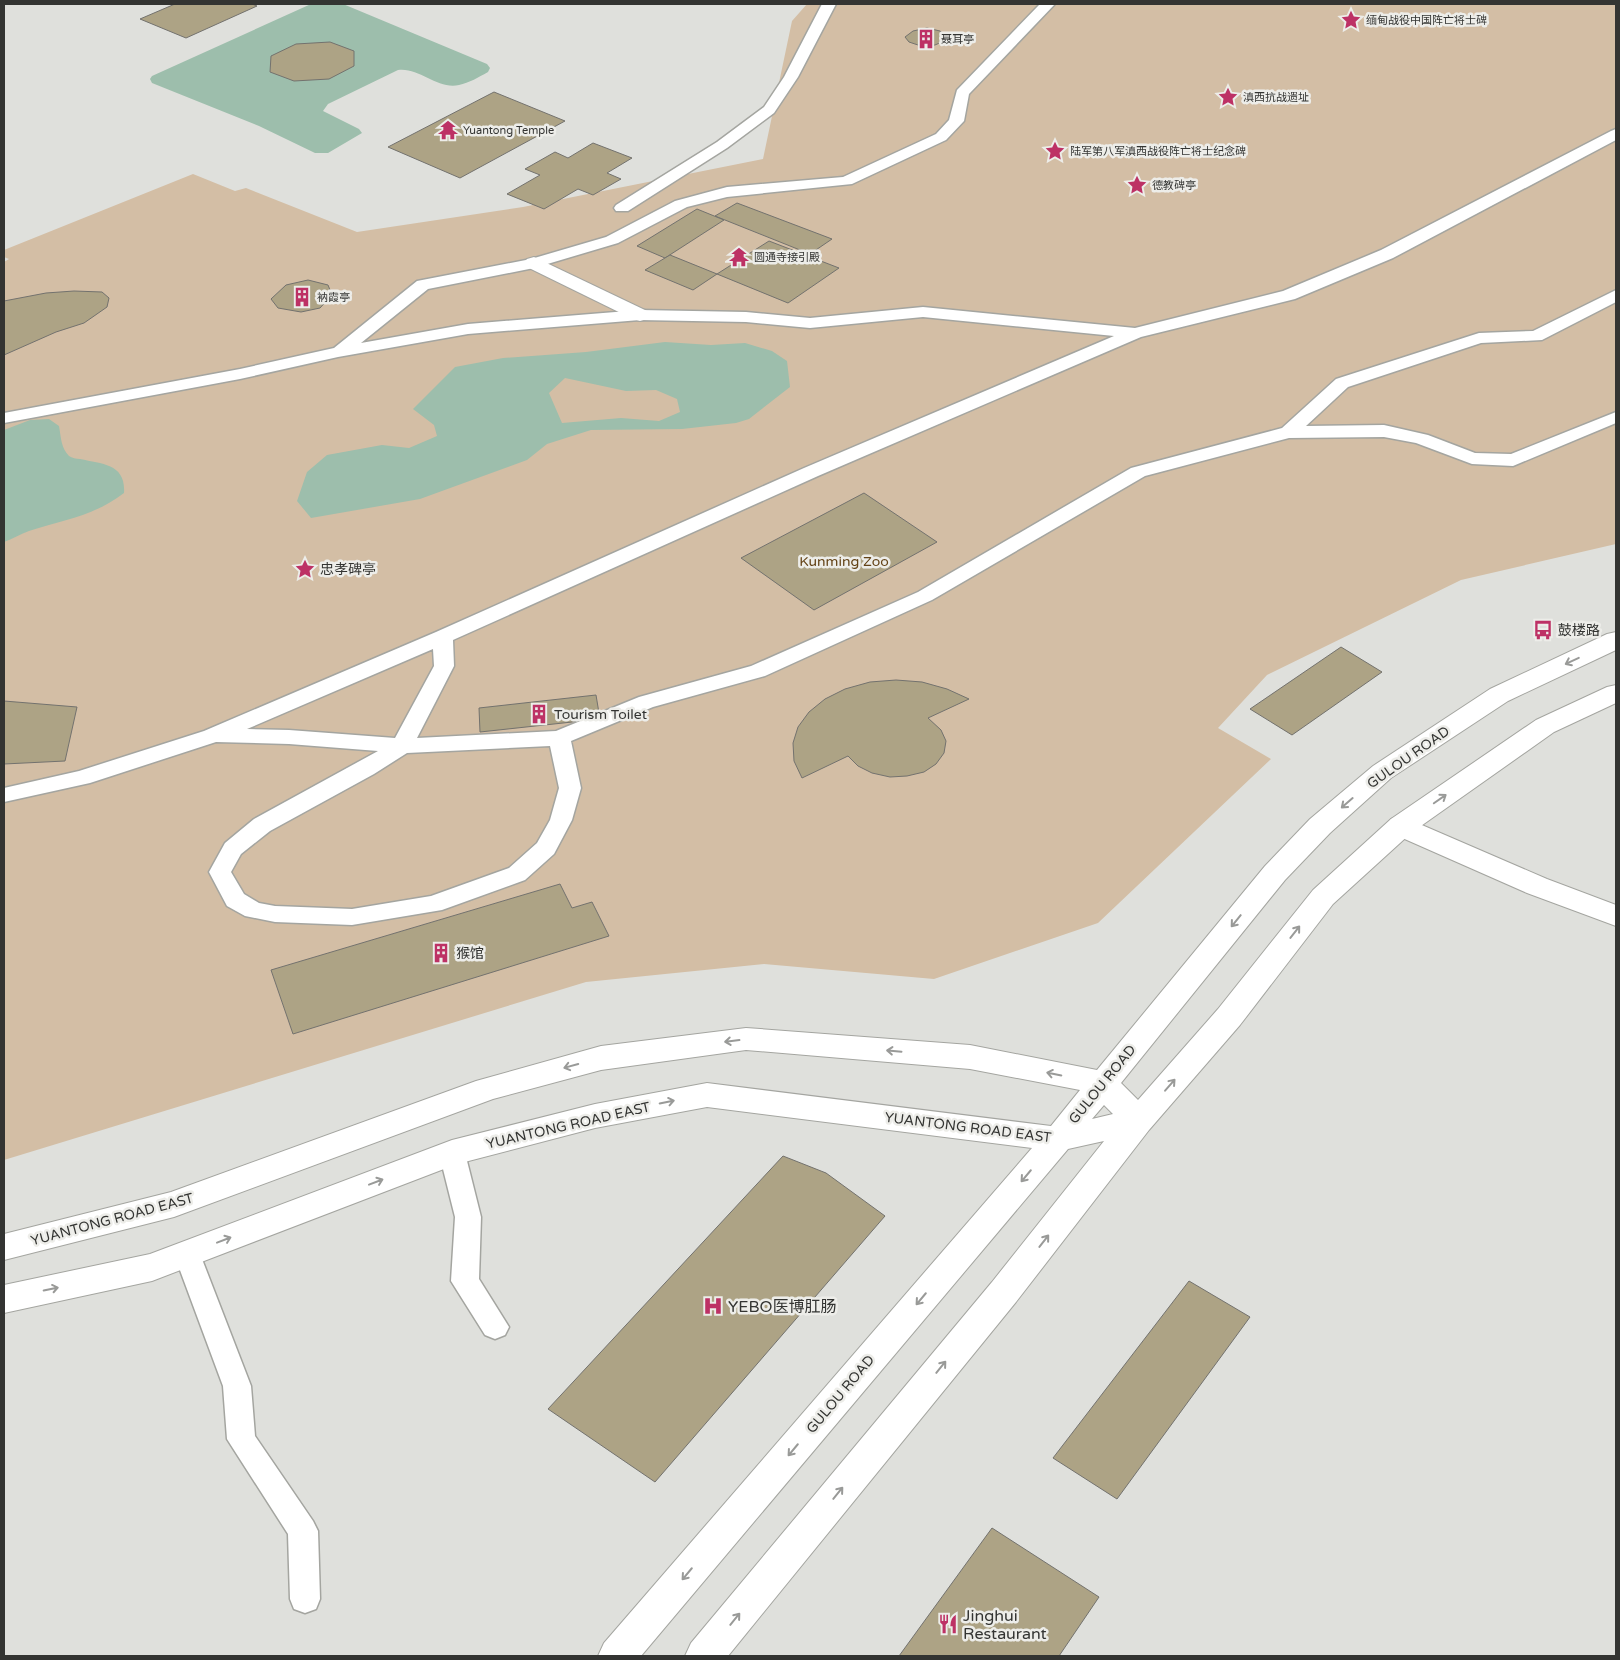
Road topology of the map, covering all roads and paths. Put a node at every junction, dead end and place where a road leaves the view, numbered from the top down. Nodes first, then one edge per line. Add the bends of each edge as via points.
1 (829, 4) edge
2 (1048, 4) edge
3 (1616, 134) edge
4 (622, 208) dead end
5 (534, 263) junction
6 (1616, 295) edge
7 (640, 315) junction
8 (1135, 333) junction
9 (338, 352) junction
10 (1616, 417) edge
11 (4, 418) edge
12 (1289, 432) junction
13 (444, 637) junction
14 (1616, 640) edge
15 (1616, 693) edge
16 (212, 736) junction
17 (559, 738) junction
18 (402, 746) junction
19 (4, 795) edge
20 (1401, 826) junction
21 (1616, 916) edge
22 (1102, 1083) junction
23 (1138, 1121) junction
24 (1058, 1139) junction
25 (452, 1153) junction
26 (4, 1247) edge
27 (187, 1254) junction
28 (4, 1299) edge
29 (495, 1327) dead end
30 (305, 1599) dead end
31 (617, 1656) edge
32 (704, 1656) edge

1 - 4 lane via 791,77 769,110 722,145
2 - 5 lane via 962,94 956,121 941,137 846,180 727,192 681,204 612,240
3 - 8 lane via 1387,254 1289,295
5 - 7 main road
5 - 9 lane via 423,286
6 - 12 lane via 1536,336 1479,338 1342,383
7 - 8 lane via 810,322 923,312
7 - 9 lane via 468,329
8 - 13 lane via 811,472
9 - 11 lane via 240,374
10 - 12 lane via 1513,460 1472,458 1421,439 1384,431
12 - 17 lane via 1138,472 925,596 758,671 646,702
13 - 16 lane
13 - 18 lane via 444,666
14 -> 22 main road, GULOU ROAD via 1499,695 1382,772 1320,826 1275,873
20 -> 15 main road via 1545,726
16 - 18 lane via 289,737
16 - 19 lane via 82,778
17 - 18 lane
17 - 18 lane via 570,788 562,820 546,848 518,874 434,904 352,917 275,914 253,910 235,900 220,872 233,849 262,825
20 - 21 main road
23 -> 20 main road via 1229,1017 1322,897
22 - 23 main road
22 - 24 main road, GULOU ROAD
22 -> 26 main road, YUANTONG ROAD EAST via 970,1057 746,1039 601,1058 487,1089 174,1204
23 - 24 main road, YUANTONG ROAD EAST
32 -> 23 main road via 998,1300
25 -> 24 main road, YUANTONG ROAD EAST via 595,1116 706,1095
24 -> 31 main road, GULOU ROAD
27 -> 25 main road, YUANTONG ROAD EAST
25 - 29 lane via 468,1217 465,1281
28 -> 27 main road, YUANTONG ROAD EAST via 152,1267
27 - 30 lane via 237,1386 241,1439 302,1531

